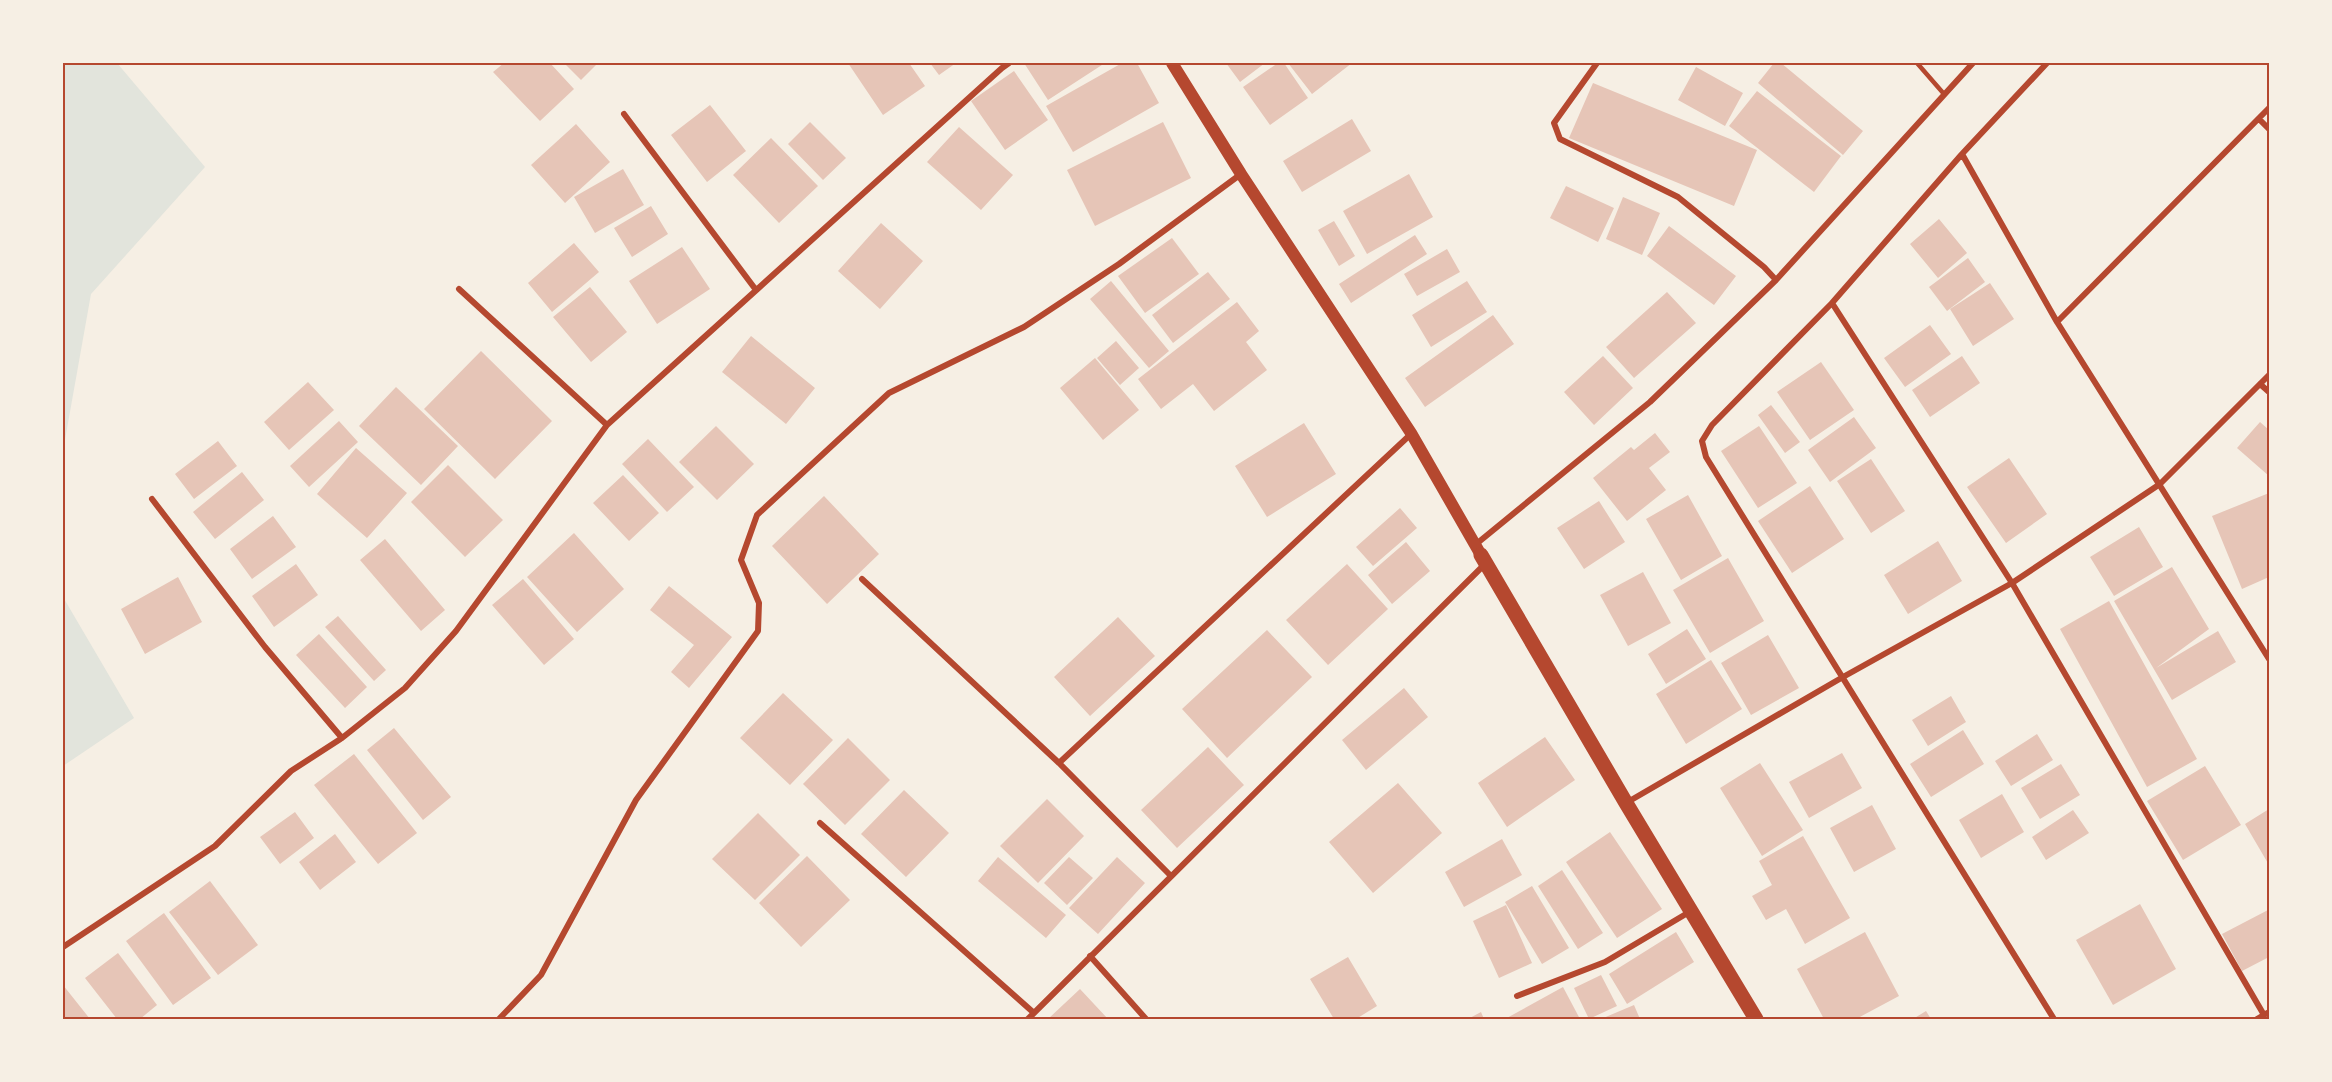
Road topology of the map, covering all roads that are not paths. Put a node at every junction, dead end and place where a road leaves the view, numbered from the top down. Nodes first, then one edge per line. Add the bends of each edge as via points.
1 (1010, 63) edge
2 (1172, 63) edge
3 (1597, 63) edge
4 (1917, 63) edge
5 (1973, 63) edge
6 (2047, 63) edge
7 (1944, 94) junction
8 (2269, 108) edge
9 (624, 114) dead end
10 (2259, 119) junction
11 (2269, 129) edge
12 (1962, 154) junction
13 (1242, 174) junction
14 (1776, 280) junction
15 (459, 288) dead end
16 (756, 290) junction
17 (1832, 303) junction
18 (2056, 322) junction
19 (2269, 375) edge
20 (2260, 384) junction
21 (2269, 392) edge
22 (607, 425) junction
23 (1412, 434) junction
24 (2160, 484) junction
25 (152, 499) dead end
26 (1481, 555) junction
27 (862, 579) dead end
28 (2012, 583) junction
29 (2269, 659) edge
30 (1843, 677) junction
31 (342, 738) junction
32 (1059, 764) junction
33 (1626, 803) junction
34 (820, 823) dead end
35 (1170, 875) junction
36 (1692, 911) junction
37 (63, 947) edge
38 (1090, 956) junction
39 (1517, 996) dead end
40 (1034, 1013) junction
41 (2267, 1014) edge
42 (500, 1019) edge
43 (1028, 1019) edge
44 (1146, 1019) edge
45 (1756, 1019) edge
46 (2055, 1019) edge
47 (2257, 1019) edge

1 - 16 street
2 - 13 main road
3 - 14 street via 1554,123 1560,139 1678,197
4 - 7 lane
5 - 7 street
6 - 12 street
7 - 14 street
8 - 10 street
9 - 16 street
10 - 11 street
10 - 18 street
12 - 17 street
12 - 18 street
13 - 23 main road
13 - 42 street via 1119,264 1024,327 889,393 757,515 741,560 759,603 758,631 636,800 541,975
14 - 26 street via 1650,402
15 - 22 street
16 - 22 street
17 - 28 street
17 - 30 street via 1712,425 1702,441 1706,457
18 - 24 street
19 - 20 street
20 - 21 street
20 - 24 street
22 - 31 street via 456,631 405,688
23 - 26 main road
23 - 32 street
24 - 28 street
24 - 29 street
25 - 31 street via 265,647
26 - 33 main road
26 - 35 street
27 - 32 street
28 - 30 street
28 - 41 street
30 - 33 street
30 - 46 street
31 - 37 street via 291,771 214,846
32 - 35 street
33 - 36 main road
34 - 40 street
35 - 38 street
36 - 39 street via 1605,962
36 - 45 main road
38 - 40 street
38 - 44 street
40 - 43 street
41 - 47 street

